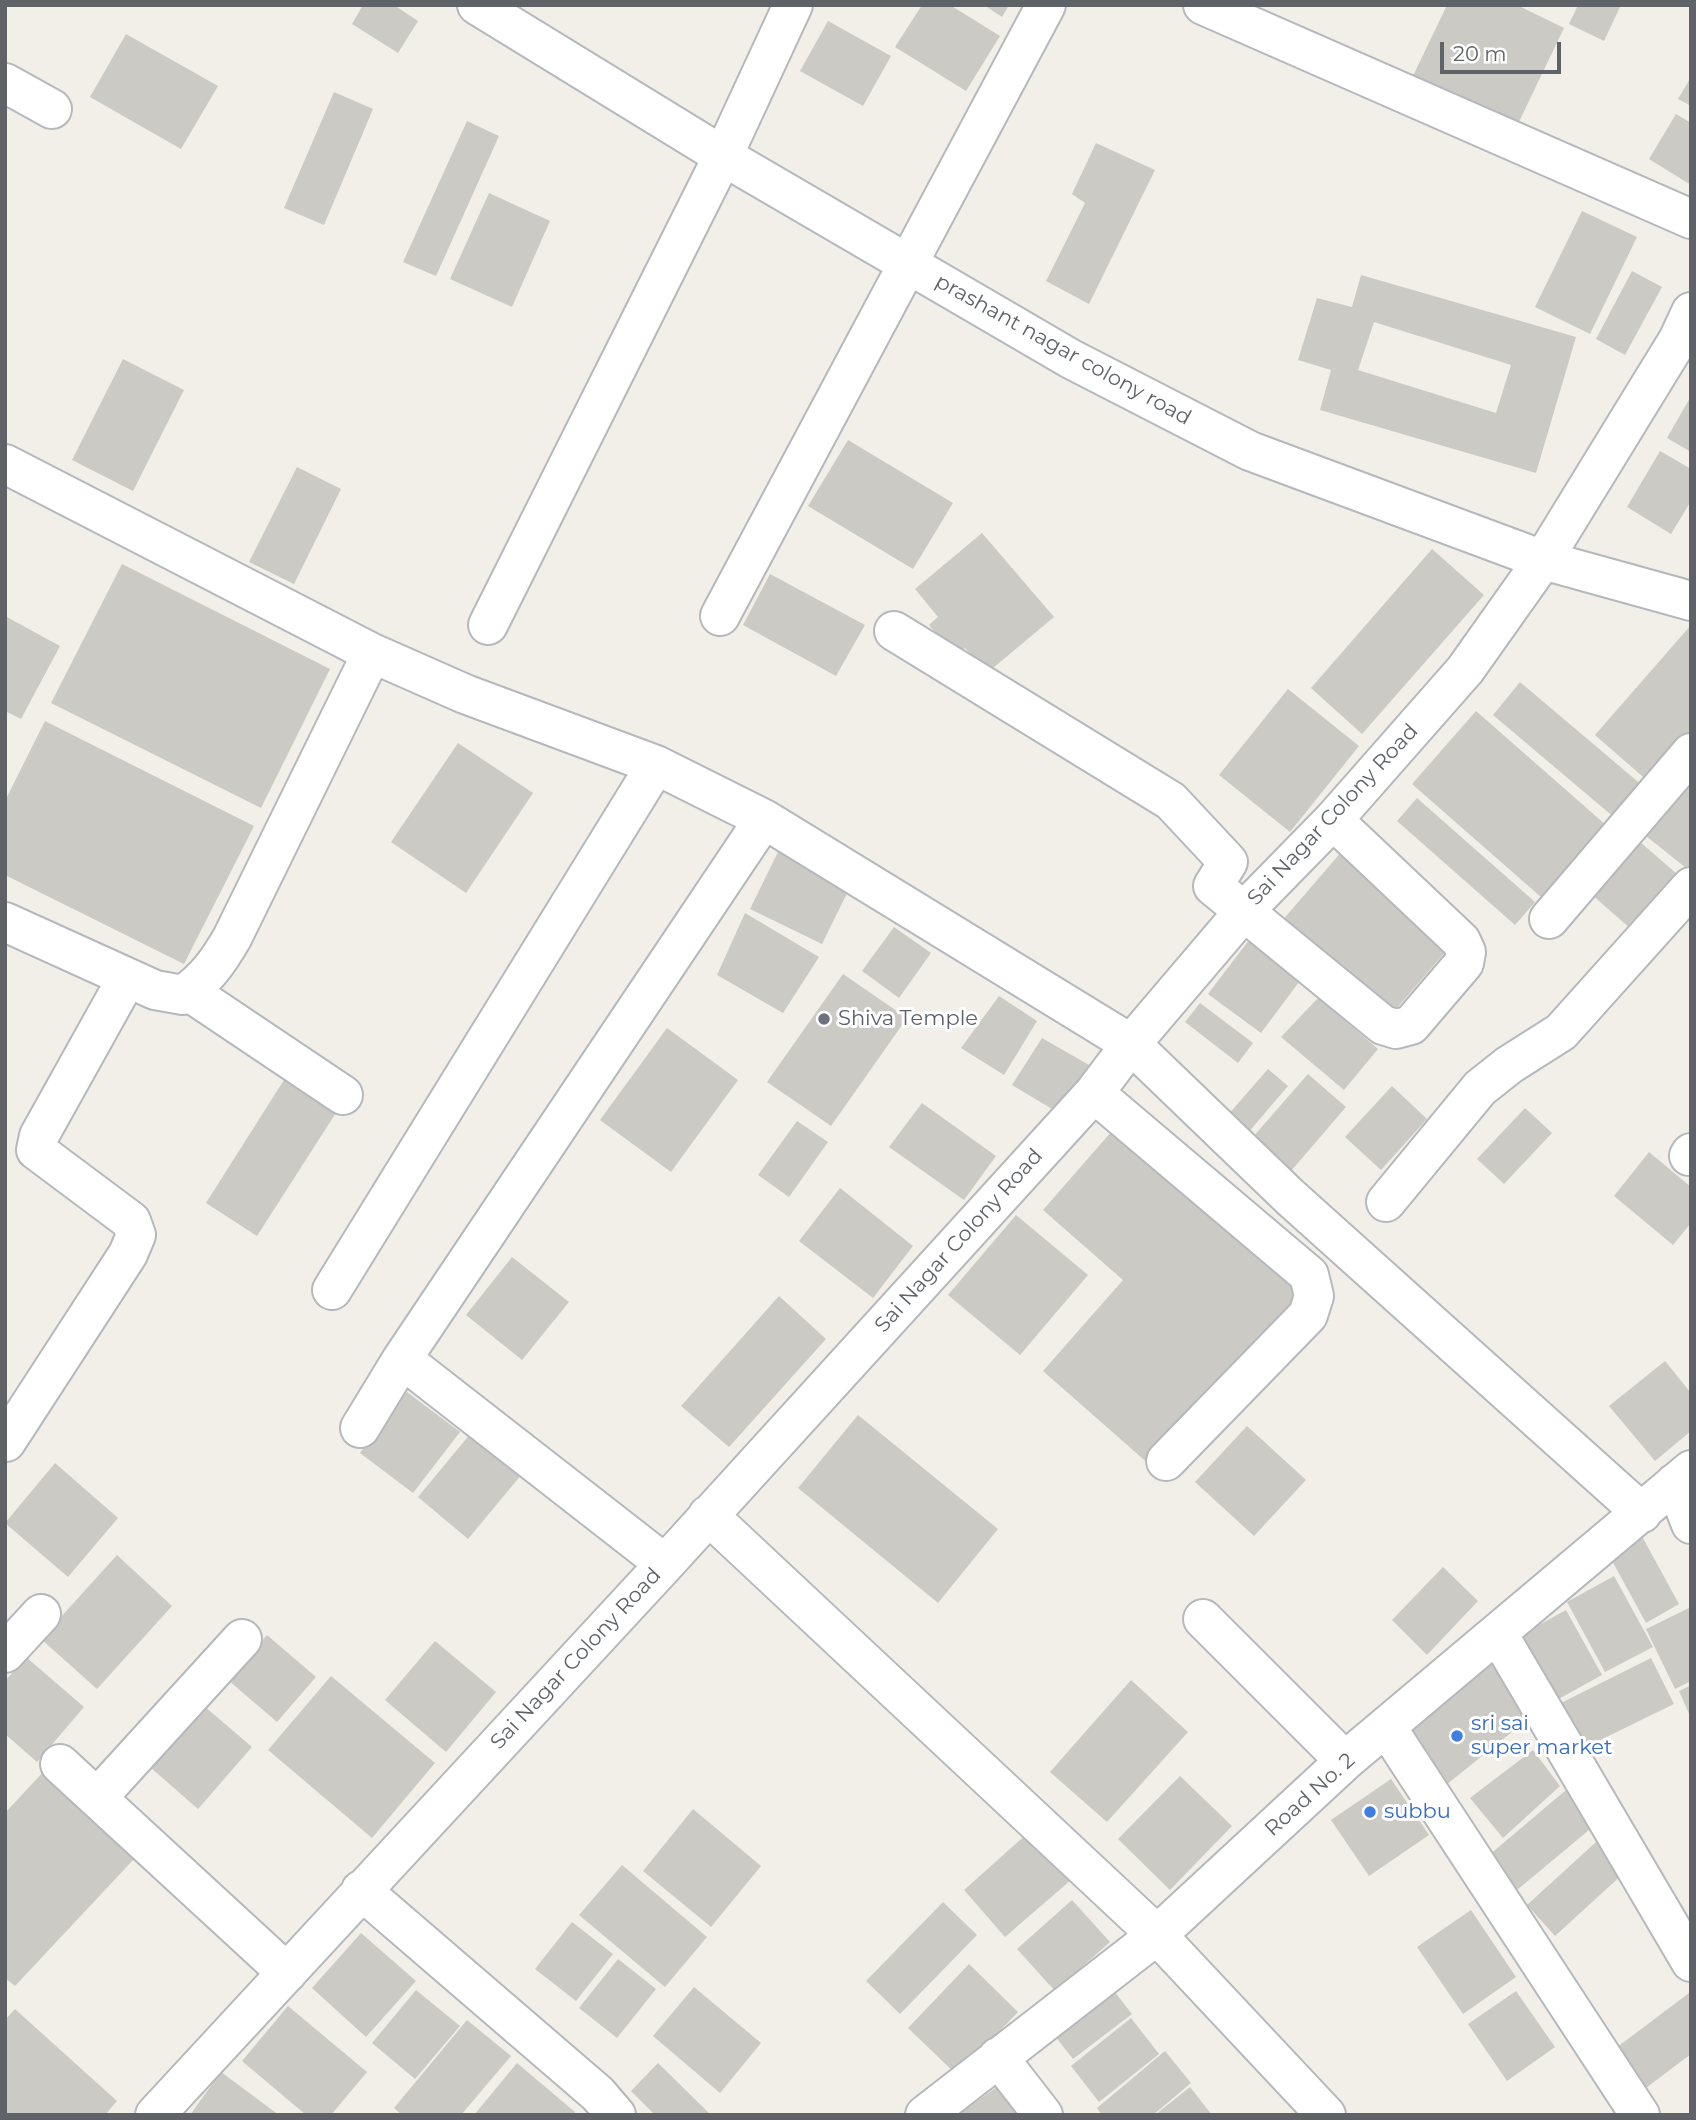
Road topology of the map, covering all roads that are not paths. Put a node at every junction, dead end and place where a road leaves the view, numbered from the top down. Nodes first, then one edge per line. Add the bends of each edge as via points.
1 (477, 5) edge
2 (793, 5) edge
3 (1046, 5) edge
4 (1203, 5) edge
5 (5, 83) edge
6 (52, 109) dead end
7 (723, 156) junction
8 (1691, 219) edge
9 (908, 264) junction
10 (1687, 333) edge
11 (5, 464) edge
12 (1543, 560) junction
13 (1691, 601) edge
14 (720, 616) dead end
15 (488, 625) dead end
16 (894, 631) dead end
17 (372, 653) junction
18 (1691, 753) edge
19 (656, 765) junction
20 (764, 819) junction
21 (1333, 820) junction
22 (1691, 887) edge
23 (1245, 910) junction
24 (1549, 919) dead end
25 (5, 922) edge
26 (127, 978) junction
27 (188, 991) junction
28 (1131, 1044) junction
29 (1094, 1093) junction
30 (343, 1095) dead end
31 (1265, 1173) junction
32 (1386, 1202) dead end
33 (1231, 1210) junction
34 (332, 1290) dead end
35 (402, 1359) junction
36 (360, 1428) dead end
37 (6, 1442) edge
38 (1166, 1461) dead end
39 (1683, 1477) edge
40 (1642, 1513) junction
41 (708, 1515) junction
42 (1691, 1524) edge
43 (665, 1564) junction
44 (41, 1614) dead end
45 (1203, 1619) dead end
46 (1498, 1634) junction
47 (242, 1639) dead end
48 (5, 1653) edge
49 (1387, 1728) junction
50 (1345, 1761) junction
51 (60, 1765) dead end
52 (97, 1798) junction
53 (361, 1890) junction
54 (1157, 1935) junction
55 (1691, 1962) edge
56 (287, 1973) junction
57 (998, 2057) junction
58 (598, 2108) edge
59 (155, 2115) edge
60 (925, 2115) edge
61 (1043, 2115) edge
62 (1326, 2115) edge
63 (1640, 2115) edge

1 - 7 street, prashant nagar colony road
2 - 7 street
3 - 9 street
4 - 8 street
5 - 6 street
7 - 9 street, prashant nagar colony road
7 - 15 street
9 - 12 street, prashant nagar colony road via 1071,359 1250,451
9 - 14 street
10 - 12 street, Sai Nagar Colony Road
11 - 17 street
12 - 13 street, prashant nagar colony road
12 - 21 street, Sai Nagar Colony Road via 1465,670
16 - 23 street via 1171,801 1228,862 1213,886
17 - 19 street via 465,694
17 - 27 street via 232,938 210,974
18 - 24 street
19 - 20 street
19 - 34 street
20 - 28 street
20 - 35 street
21 - 23 street, Sai Nagar Colony Road
21 - 23 street via 1461,941 1466,952 1464,963 1411,1025 1396,1029 1383,1025
22 - 32 street via 1561,1032 1480,1088
23 - 28 street, Sai Nagar Colony Road
25 - 26 street
26 - 27 street via 155,990 183,995
26 - 37 street via 39,1136 36,1150 131,1221 135,1235 128,1254
27 - 30 street
28 - 29 street, Sai Nagar Colony Road
28 - 31 street
29 - 33 street
29 - 41 street, Sai Nagar Colony Road
31 - 33 street
31 - 40 street
33 - 38 street via 1309,1275 1314,1296 1308,1315
35 - 36 street
35 - 43 street
39 - 40 street, Road No. 2
39 - 42 street
40 - 46 street, Road No. 2
41 - 43 street, Sai Nagar Colony Road
41 - 54 street
43 - 53 street, Sai Nagar Colony Road
44 - 48 street
45 - 50 street
46 - 49 street, Road No. 2
46 - 55 street
47 - 52 street
49 - 50 street, Road No. 2
49 - 63 street
50 - 54 street, Road No. 2
51 - 52 street
52 - 56 street
53 - 56 street, Sai Nagar Colony Road
53 - 58 street
54 - 57 street, Road No. 2
54 - 62 street
56 - 59 street, Sai Nagar Colony Road
57 - 60 street, Road No. 2
57 - 61 street

